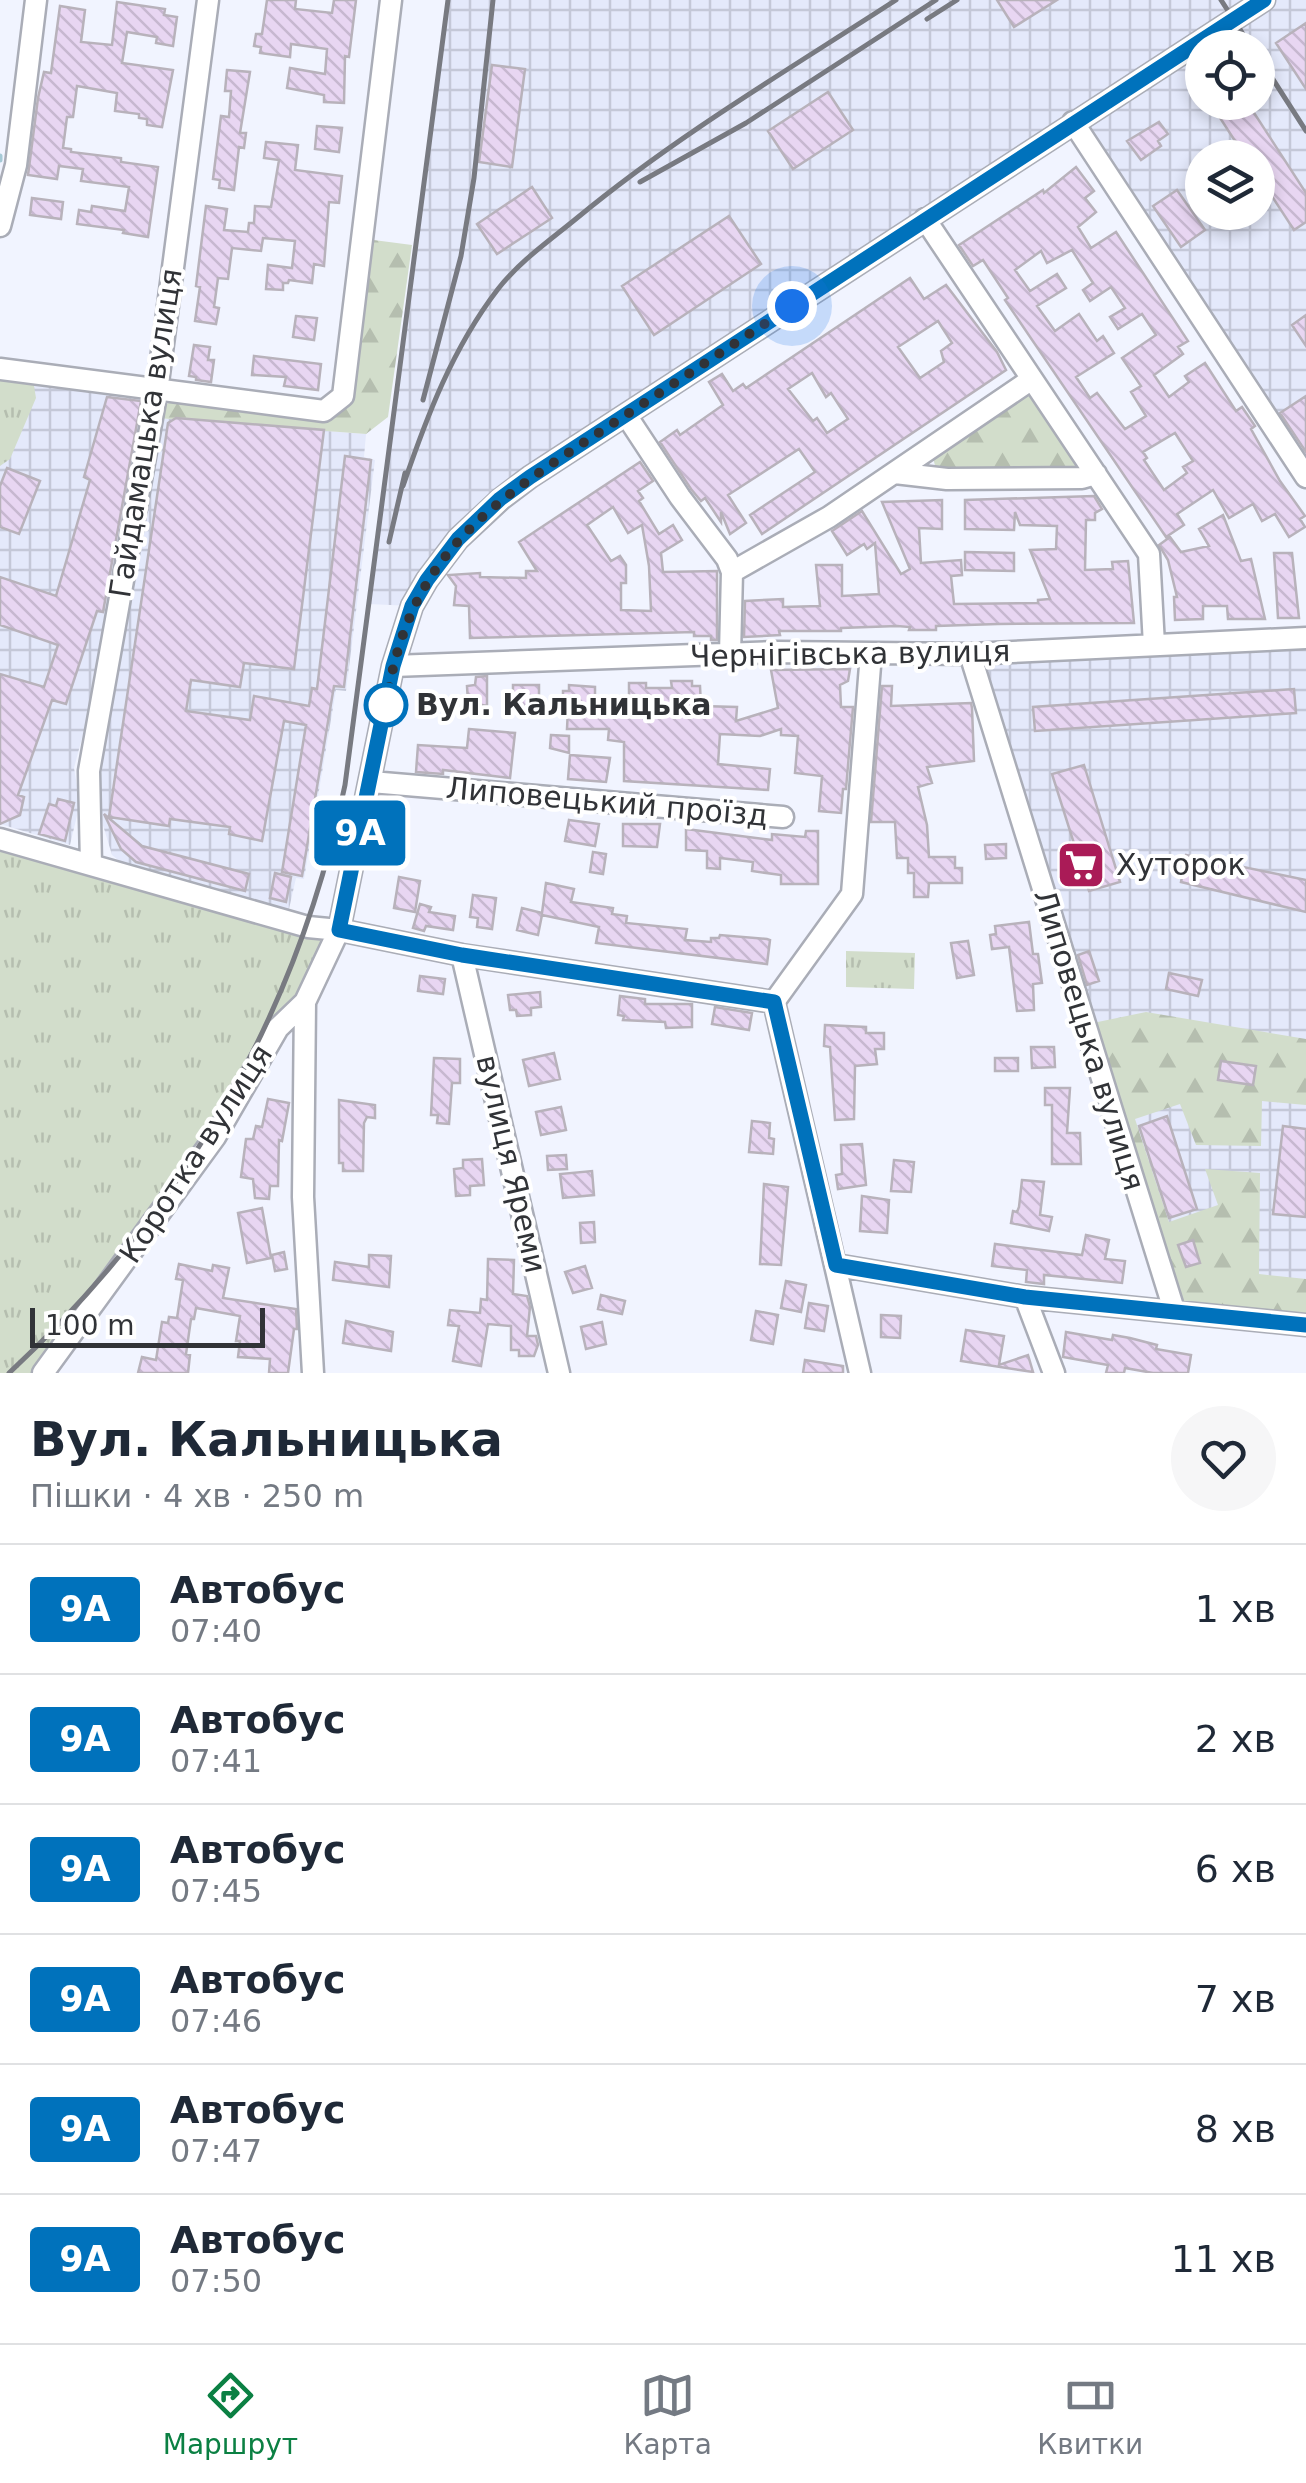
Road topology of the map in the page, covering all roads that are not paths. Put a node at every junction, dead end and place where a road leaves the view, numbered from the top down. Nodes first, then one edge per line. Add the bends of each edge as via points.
1 (36, 0) edge
2 (208, 0) edge
3 (391, 0) edge
4 (1264, 0) edge
5 (1072, 122) junction
6 (925, 219) junction
7 (0, 226) edge
8 (0, 369) edge
9 (1032, 378) junction
10 (157, 390) junction
11 (626, 415) junction
12 (896, 472) junction
13 (1096, 474) junction
14 (1306, 476) edge
15 (732, 572) junction
16 (1306, 638) edge
17 (1154, 645) junction
18 (871, 653) junction
19 (730, 654) junction
20 (970, 654) junction
21 (393, 666) junction
22 (371, 782) junction
23 (783, 817) dead end
24 (0, 839) edge
25 (91, 865) junction
26 (339, 930) junction
27 (462, 955) junction
28 (304, 1002) junction
29 (774, 1002) junction
30 (836, 1265) junction
31 (1025, 1297) junction
32 (1174, 1310) junction
33 (1306, 1325) edge
34 (43, 1373) edge
35 (313, 1373) edge
36 (559, 1373) edge
37 (860, 1373) edge
38 (1054, 1373) edge

1 - 7 street via 16,165
2 - 10 street, Гайдамацька вулиця
3 - 10 street via 344,396 324,410
4 - 5 street, Коротка вулиця
5 - 6 street, Коротка вулиця
5 - 14 street
6 - 9 street
6 - 11 street, Коротка вулиця
8 - 10 street
9 - 12 street
9 - 13 street
10 - 25 street, Гайдамацька вулиця via 89,771
11 - 15 street
11 - 21 street, Коротка вулиця via 516,488 458,539 412,606
12 - 13 street via 947,478
12 - 15 street
13 - 17 street via 1150,554
15 - 19 street
16 - 17 street, Чернігівська вулиця
17 - 20 street, Чернігівська вулиця
18 - 19 street, Чернігівська вулиця
18 - 20 street, Чернігівська вулиця
18 - 29 street via 852,894
19 - 21 street, Чернігівська вулиця
20 - 32 street, Липовецька вулиця
21 - 22 street, Коротка вулиця
22 - 23 street, Липовецький проїзд
22 - 26 street, Коротка вулиця
24 - 25 street
25 - 26 street via 250,913
26 - 27 street
26 - 28 street, Коротка вулиця
27 - 29 street
27 - 36 street, вулиця Яреми
28 - 34 street, Коротка вулиця via 278,1028 214,1137
28 - 35 street via 304,1211
29 - 30 street
30 - 31 street
30 - 37 street
31 - 32 street
31 - 38 street
32 - 33 street

